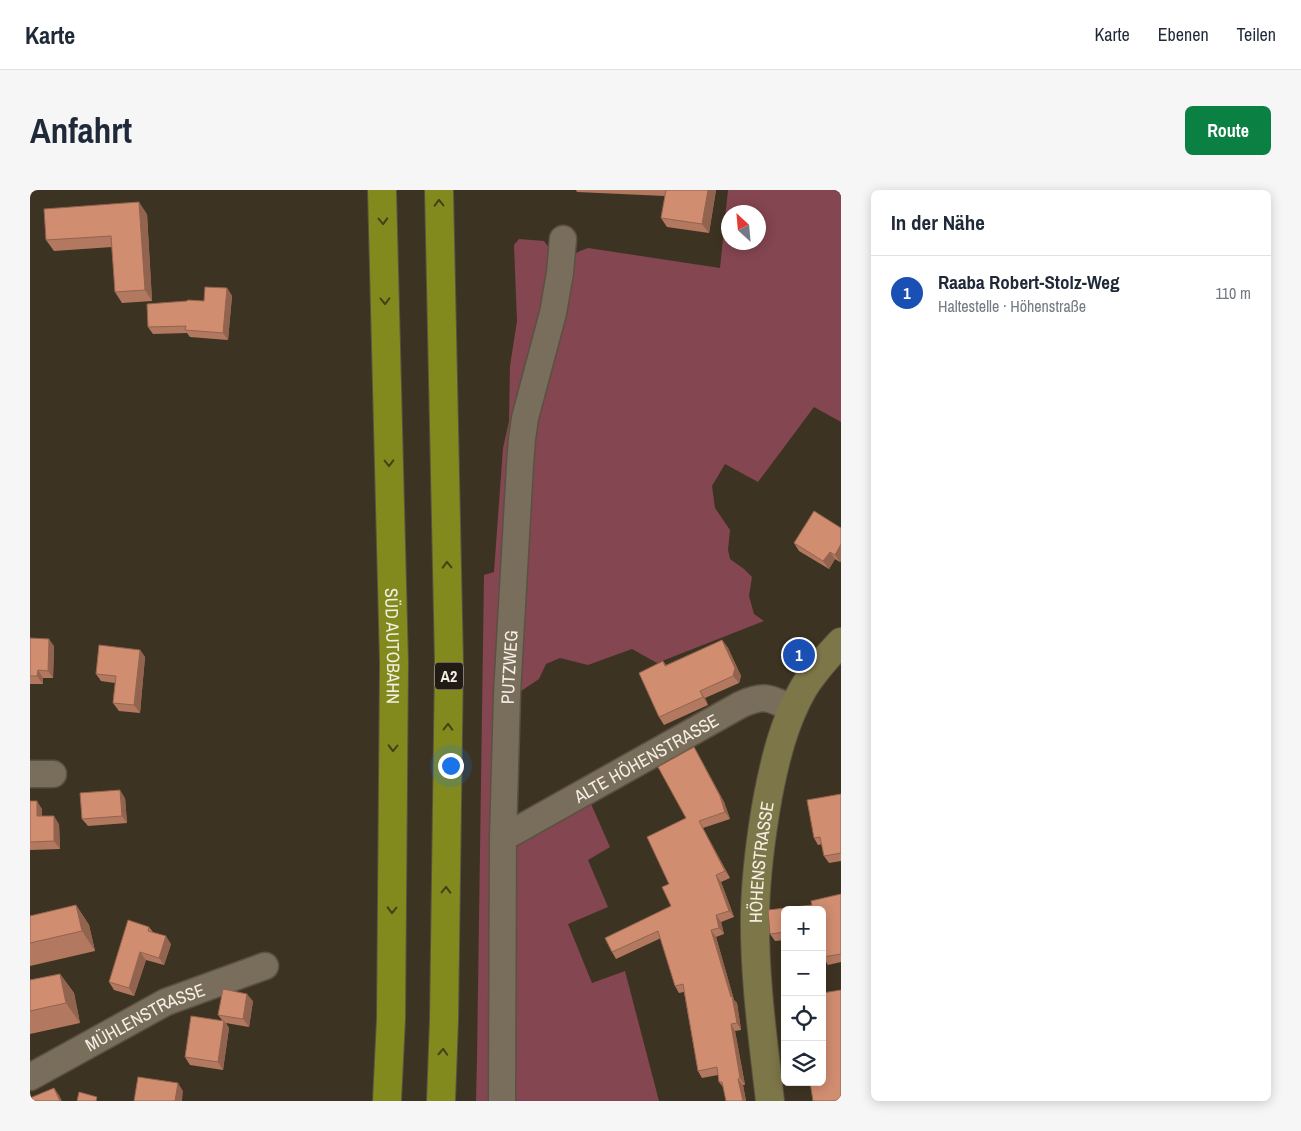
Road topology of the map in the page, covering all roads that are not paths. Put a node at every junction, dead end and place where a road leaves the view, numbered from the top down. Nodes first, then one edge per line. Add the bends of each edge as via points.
1 (382, 190) edge
2 (439, 190) edge
3 (563, 238) dead end
4 (841, 642) edge
5 (793, 710) junction
6 (503, 838) junction
7 (265, 966) dead end
8 (30, 1077) edge
9 (387, 1101) edge
10 (440, 1101) edge
11 (502, 1101) edge
12 (770, 1101) edge

1 -> 9 highway, SÜD AUTOBAHN via 394,663 391,1019
10 -> 2 highway, A2 via 449,663
3 - 6 street, PUTZWEG via 553,312 522,439 507,694
4 - 5 street, HÖHENSTRASSE via 825,658
5 - 6 street, ALTE HÖHENSTRASSE via 770,698 750,701
5 - 12 street, HÖHENSTRASSE via 771,780 757,874 756,954
6 - 11 street, PUTZWEG
7 - 8 street, MÜHLENSTRASSE via 166,1002

